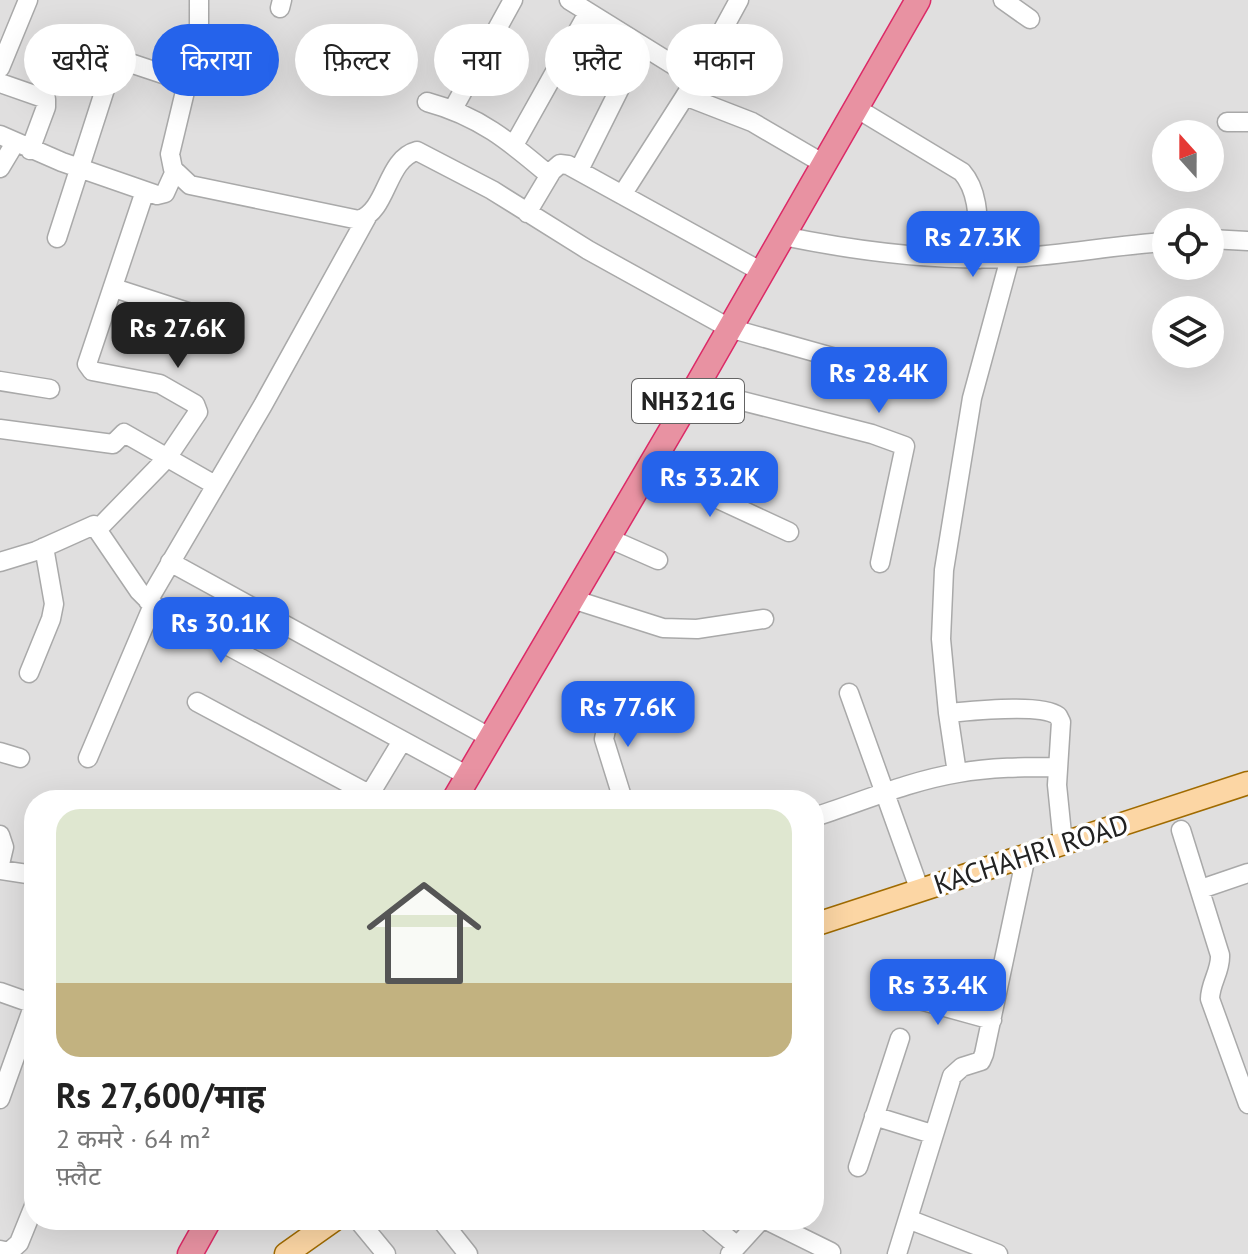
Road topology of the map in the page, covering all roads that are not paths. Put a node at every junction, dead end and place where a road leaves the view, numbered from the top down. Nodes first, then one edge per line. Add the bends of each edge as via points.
1 (28, 0) edge
2 (199, 0) edge
3 (513, 0) edge
4 (569, 0) edge
5 (739, 0) edge
6 (918, 0) edge
7 (1003, 0) edge
8 (588, 13) junction
9 (1030, 19) dead end
10 (199, 24) edge
11 (606, 24) edge
12 (726, 24) edge
13 (0, 68) edge
14 (0, 83) edge
15 (103, 96) edge
16 (183, 96) edge
17 (616, 96) edge
18 (685, 96) joint
19 (427, 102) dead end
20 (856, 108) junction
21 (453, 109) junction
22 (1227, 122) dead end
23 (1248, 122) edge
24 (15, 143) edge
25 (514, 145) junction
26 (824, 164) junction
27 (0, 168) edge
28 (79, 168) junction
29 (579, 170) junction
30 (175, 171) junction
31 (549, 175) junction
32 (145, 191) junction
33 (622, 195) junction
34 (527, 213) junction
35 (367, 217) junction
36 (783, 236) junction
37 (57, 238) dead end
38 (1224, 240) edge
39 (1248, 241) edge
40 (1152, 243) edge
41 (1010, 258) junction
42 (979, 259) junction
43 (762, 272) junction
44 (114, 288) junction
45 (191, 313) dead end
46 (729, 328) junction
47 (900, 376) dead end
48 (0, 381) edge
49 (50, 389) dead end
50 (695, 389) junction
51 (0, 429) edge
52 (167, 458) junction
53 (649, 467) junction
54 (215, 485) junction
55 (98, 529) junction
56 (789, 532) dead end
57 (608, 538) junction
58 (44, 547) junction
59 (658, 560) dead end
60 (0, 562) edge
61 (170, 562) junction
62 (880, 563) dead end
63 (572, 599) junction
64 (151, 603) junction
65 (764, 619) dead end
66 (29, 673) dead end
67 (849, 693) dead end
68 (613, 697) dead end
69 (197, 702) dead end
70 (948, 713) junction
71 (491, 738) junction
72 (402, 741) junction
73 (0, 752) edge
74 (20, 758) dead end
75 (88, 758) dead end
76 (1058, 767) junction
77 (957, 773) junction
78 (468, 776) junction
79 (1248, 783) edge
80 (361, 790) edge
81 (370, 790) edge
82 (460, 790) edge
83 (620, 790) edge
84 (884, 794) junction
85 (824, 814) edge
86 (1181, 830) dead end
87 (0, 835) edge
88 (1063, 844) junction
89 (1026, 856) junction
90 (0, 867) edge
91 (24, 873) edge
92 (1246, 879) edge
93 (1201, 889) junction
94 (920, 891) junction
95 (824, 922) edge
96 (0, 992) edge
97 (894, 993) dead end
98 (24, 1000) edge
99 (992, 1020) junction
100 (24, 1030) edge
101 (900, 1038) dead end
102 (1, 1091) edge
103 (1248, 1104) edge
104 (874, 1116) junction
105 (932, 1134) junction
106 (858, 1167) dead end
107 (908, 1219) junction
108 (24, 1230) edge
109 (203, 1230) edge
110 (320, 1230) edge
111 (366, 1230) edge
112 (449, 1230) edge
113 (715, 1230) edge
114 (753, 1230) edge
115 (784, 1230) edge
116 (0, 1250) edge
117 (734, 1250) edge
118 (974, 1250) edge
119 (831, 1252) dead end
120 (190, 1254) edge
121 (286, 1254) edge
122 (386, 1254) edge
123 (468, 1254) edge
124 (897, 1254) edge
125 (998, 1254) edge

1 - 13 street
2 - 10 street
3 - 21 street
4 - 8 street
5 - 12 street
6 - 20 highway, NH321G
7 - 9 street
8 - 11 street
8 - 25 street
14 - 24 street via 46,99 46,107
15 - 28 street
16 - 30 street via 170,146
17 - 29 street
18 - 26 street via 752,122
18 - 33 street
19 - 21 street
20 - 26 highway, NH321G
20 - 42 street via 970,181
21 - 25 street
22 - 23 street
24 - 27 street
24 - 28 street
25 - 31 street
26 - 36 highway, NH321G
28 - 32 street
28 - 37 street
29 - 31 street via 563,164
29 - 33 street
30 - 32 street via 165,193
30 - 35 street via 190,185 210,190 359,220
31 - 34 street
32 - 44 street
33 - 43 street
34 - 35 street via 417,151 403,159
34 - 46 street
35 - 54 street
36 - 42 street
36 - 43 highway, NH321G
38 - 39 street
40 - 41 street
41 - 42 street
41 - 70 street via 972,398 944,570 941,639
43 - 46 highway, NH321G
44 - 45 street
44 - 52 street via 88,367 160,384 195,404 198,412
46 - 47 street
46 - 50 highway, NH321G
48 - 49 street
50 - 53 highway, NH321G
50 - 62 street via 905,446
51 - 52 street via 113,444 124,433
52 - 54 street
52 - 55 street
53 - 56 street
53 - 57 highway, NH321G
54 - 61 street
55 - 58 street via 89,525
55 - 64 street
57 - 59 street
57 - 63 highway, NH321G
58 - 60 street
58 - 66 street via 54,604
61 - 64 street
61 - 71 street
63 - 65 street via 663,628 697,629
63 - 71 highway, NH321G
64 - 72 street
64 - 75 street
67 - 84 street
68 - 83 street via 604,739
69 - 80 street
70 - 76 street via 1055,712 1061,722
70 - 77 street
71 - 78 highway, NH321G
72 - 78 street
72 - 81 street
73 - 74 street
76 - 77 street
76 - 88 street
77 - 84 street
78 - 82 highway, NH321G
79 - 88 main road, KACHAHRI ROAD
84 - 85 street
84 - 94 street
86 - 93 street
87 - 90 street
88 - 89 main road, KACHAHRI ROAD
89 - 94 main road, KACHAHRI ROAD
89 - 99 street
90 - 91 street
92 - 93 street
93 - 103 street via 1221,966 1210,999
94 - 95 main road, KACHAHRI ROAD
96 - 98 street
97 - 99 street
99 - 105 street via 981,1061 956,1070
100 - 102 street
101 - 104 street
104 - 105 street
104 - 106 street
105 - 107 street
107 - 118 street
107 - 124 street
108 - 116 street via 17,1247
109 - 120 highway
110 - 121 main road
111 - 122 street
112 - 123 street
113 - 117 street
114 - 117 street
115 - 119 street
118 - 125 street

